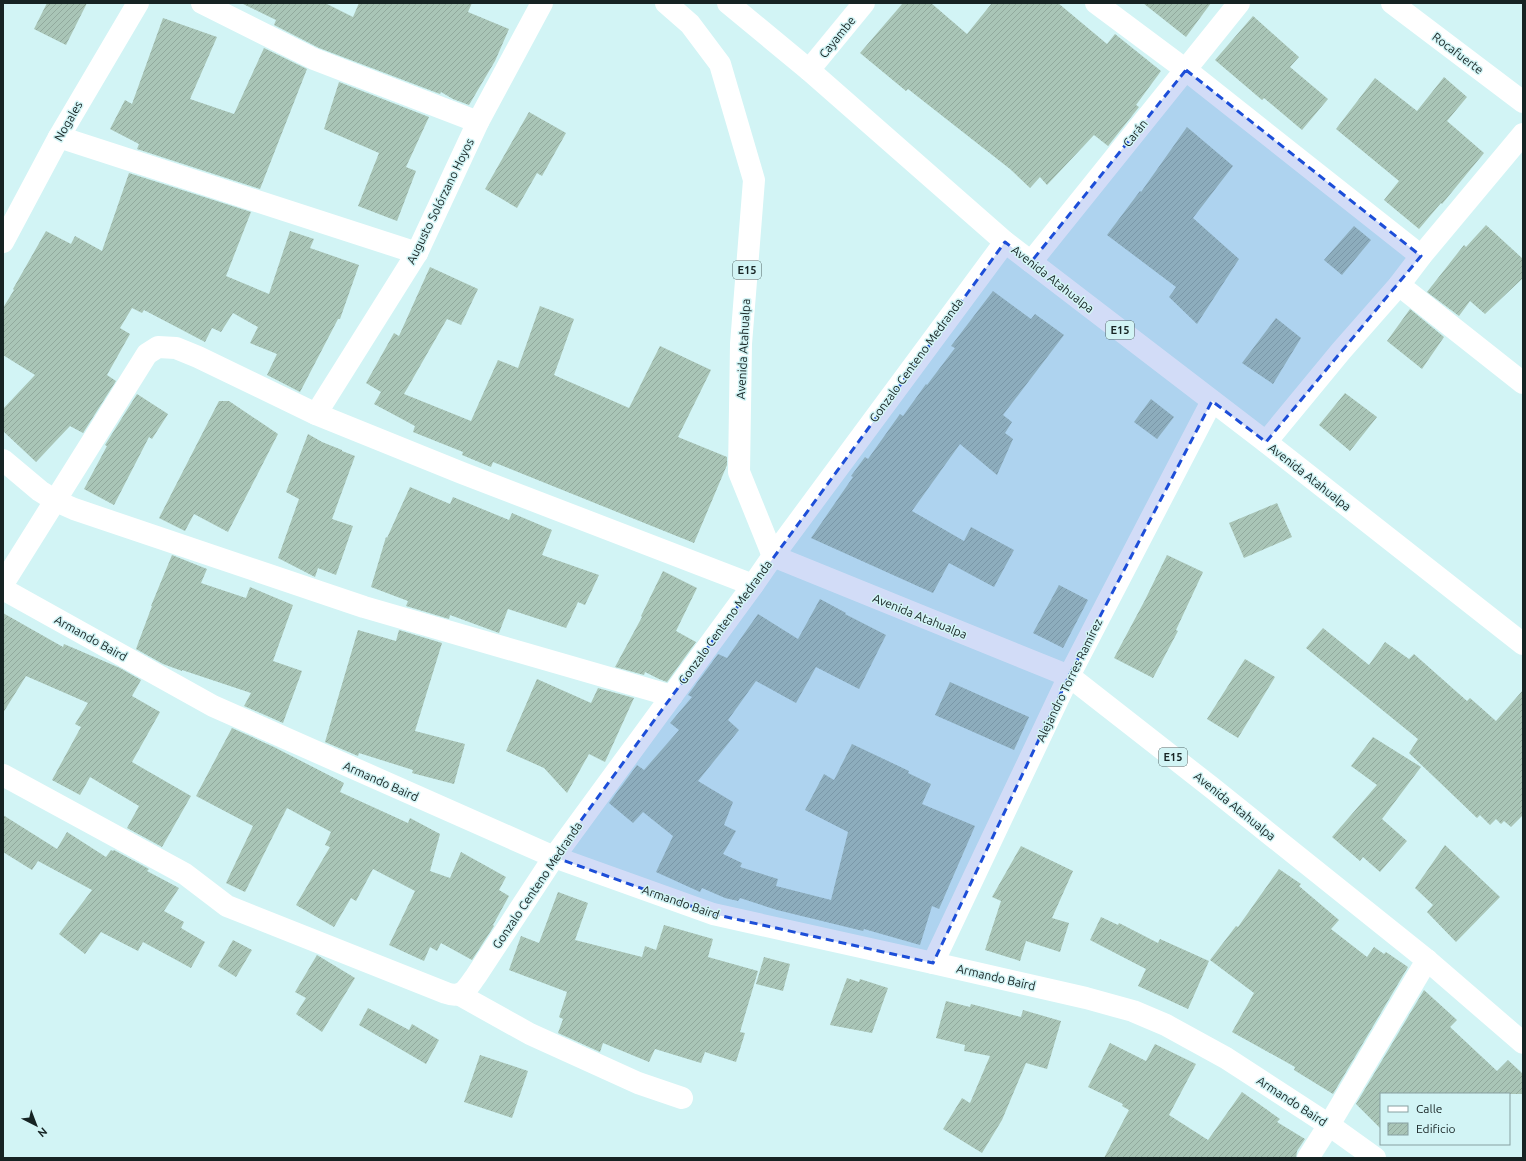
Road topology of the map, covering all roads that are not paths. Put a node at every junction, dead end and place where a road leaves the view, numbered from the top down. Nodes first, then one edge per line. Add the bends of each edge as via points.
1 (138, 3) edge
2 (202, 3) edge
3 (542, 3) edge
4 (666, 3) edge
5 (728, 3) edge
6 (864, 3) edge
7 (1096, 3) edge
8 (1239, 3) edge
9 (1392, 3) edge
10 (809, 70) junction
11 (1186, 70) junction
12 (1523, 102) edge
13 (478, 122) junction
14 (1523, 134) edge
15 (59, 137) junction
16 (3, 242) edge
17 (1005, 242) junction
18 (417, 253) junction
19 (1421, 256) junction
20 (1031, 262) junction
21 (1399, 285) junction
22 (1523, 383) edge
23 (1212, 401) junction
24 (316, 414) junction
25 (1266, 442) junction
26 (3, 460) edge
27 (56, 501) junction
28 (773, 556) junction
29 (3, 584) edge
30 (753, 585) junction
31 (3, 589) edge
32 (1523, 644) edge
33 (1069, 676) junction
34 (672, 696) junction
35 (3, 775) edge
36 (554, 857) junction
37 (1427, 960) junction
38 (933, 963) junction
39 (453, 994) junction
40 (1523, 1043) edge
41 (682, 1098) dead end
42 (1329, 1125) junction
43 (1308, 1158) edge
44 (1375, 1158) edge

1 - 15 main road, Nogales
2 - 13 main road via 314,59
3 - 13 main road, Augusto Solórzano Hoyos
4 - 28 main road, Avenida Atahualpa / E15 via 690,24 720,64 754,180 741,344 739,472
5 - 10 main road, Avenida Atahualpa / E15
6 - 10 main road, Cayambe
7 - 11 main road
8 - 11 main road, Carán
9 - 12 main road, Rocafuerte
10 - 17 main road, Avenida Atahualpa / E15
11 - 19 main road
11 - 20 main road, Carán
13 - 18 main road, Augusto Solórzano Hoyos
14 - 19 main road
15 - 16 main road, Nogales
15 - 18 main road
17 - 20 main road, Avenida Atahualpa / E15
17 - 28 main road, Gonzalo Centeno Medranda
18 - 24 main road, Augusto Solórzano Hoyos
19 - 21 main road
20 - 23 main road, Avenida Atahualpa / E15
21 - 22 main road
21 - 25 main road
23 - 25 main road, Avenida Atahualpa / E15
23 - 33 main road, Alejandro Torres Ramírez
24 - 27 main road via 198,357 176,348 158,347 147,354
24 - 30 main road via 462,474
25 - 32 main road, Avenida Atahualpa / E15
26 - 27 main road
27 - 29 main road
27 - 34 main road via 364,607
28 - 30 main road, Gonzalo Centeno Medranda
28 - 33 main road, Avenida Atahualpa / E15
30 - 34 main road, Gonzalo Centeno Medranda
31 - 36 main road, Armando Baird via 213,706
33 - 37 main road, Avenida Atahualpa / E15
33 - 38 main road, Alejandro Torres Ramírez
34 - 36 main road, Gonzalo Centeno Medranda
35 - 39 main road via 186,874 226,906
36 - 38 main road, Armando Baird via 713,914
36 - 39 main road, Gonzalo Centeno Medranda via 476,976 465,990
37 - 40 main road, Avenida Atahualpa / E15
37 - 42 main road
38 - 42 main road, Armando Baird via 1086,998 1134,1011 1166,1024 1226,1058
39 - 41 main road via 530,1034 638,1083
42 - 43 main road
42 - 44 main road, Armando Baird

